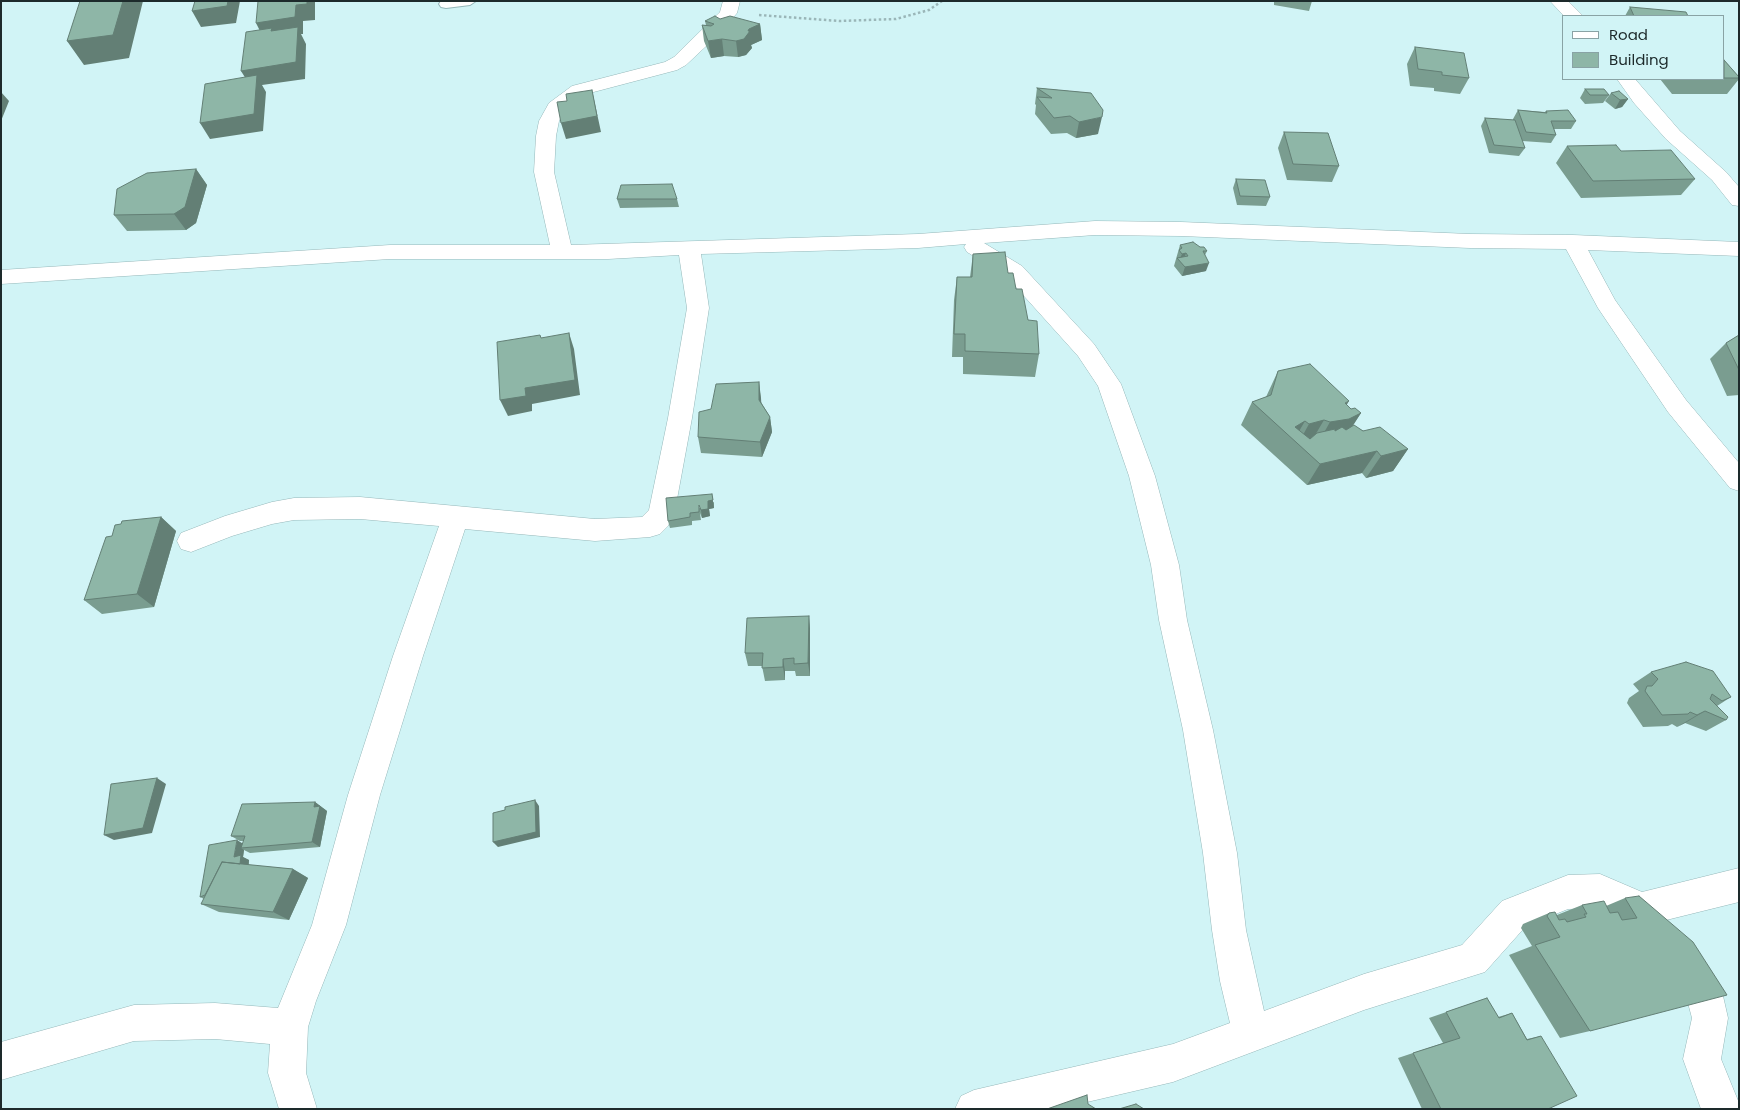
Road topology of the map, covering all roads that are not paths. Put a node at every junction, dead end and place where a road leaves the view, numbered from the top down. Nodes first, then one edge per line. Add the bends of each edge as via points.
1 (470, 1) edge
2 (1558, 1) edge
3 (446, 4) dead end
4 (730, 7) edge
5 (1573, 15) edge
6 (1627, 80) edge
7 (1739, 200) edge
8 (964, 239) junction
9 (1573, 242) junction
10 (688, 247) junction
11 (1739, 249) edge
12 (562, 252) junction
13 (1, 276) edge
14 (1739, 481) edge
15 (456, 517) junction
16 (190, 541) dead end
17 (1739, 885) edge
18 (1642, 909) junction
19 (290, 1027) junction
20 (1251, 1033) junction
21 (1, 1061) edge
22 (298, 1109) edge
23 (974, 1109) edge
24 (1722, 1109) edge

1 - 3 lane
2 - 5 street
4 - 12 street via 713,30 680,62 579,90 556,108 546,136 544,172
6 - 7 street via 1673,135 1720,176
8 - 9 street via 1133,228
8 - 10 street
8 - 20 street via 1014,271 1086,350 1109,384 1116,402 1142,476 1165,565 1220,853 1238,981
9 - 11 street
9 - 14 street via 1606,303 1677,406
10 - 12 street
10 - 15 street via 698,308 659,518 650,526 640,528 595,530
12 - 13 street via 390,252
15 - 16 street via 360,508 294,509 225,527
15 - 19 street via 364,796 329,925
17 - 18 street
18 - 20 street via 1600,891 1568,892 1514,913 1474,960 1364,992
18 - 24 street via 1705,996 1710,1018 1702,1059
19 - 21 street via 214,1021 134,1023
19 - 22 street via 287,1073
20 - 23 street via 1173,1063

